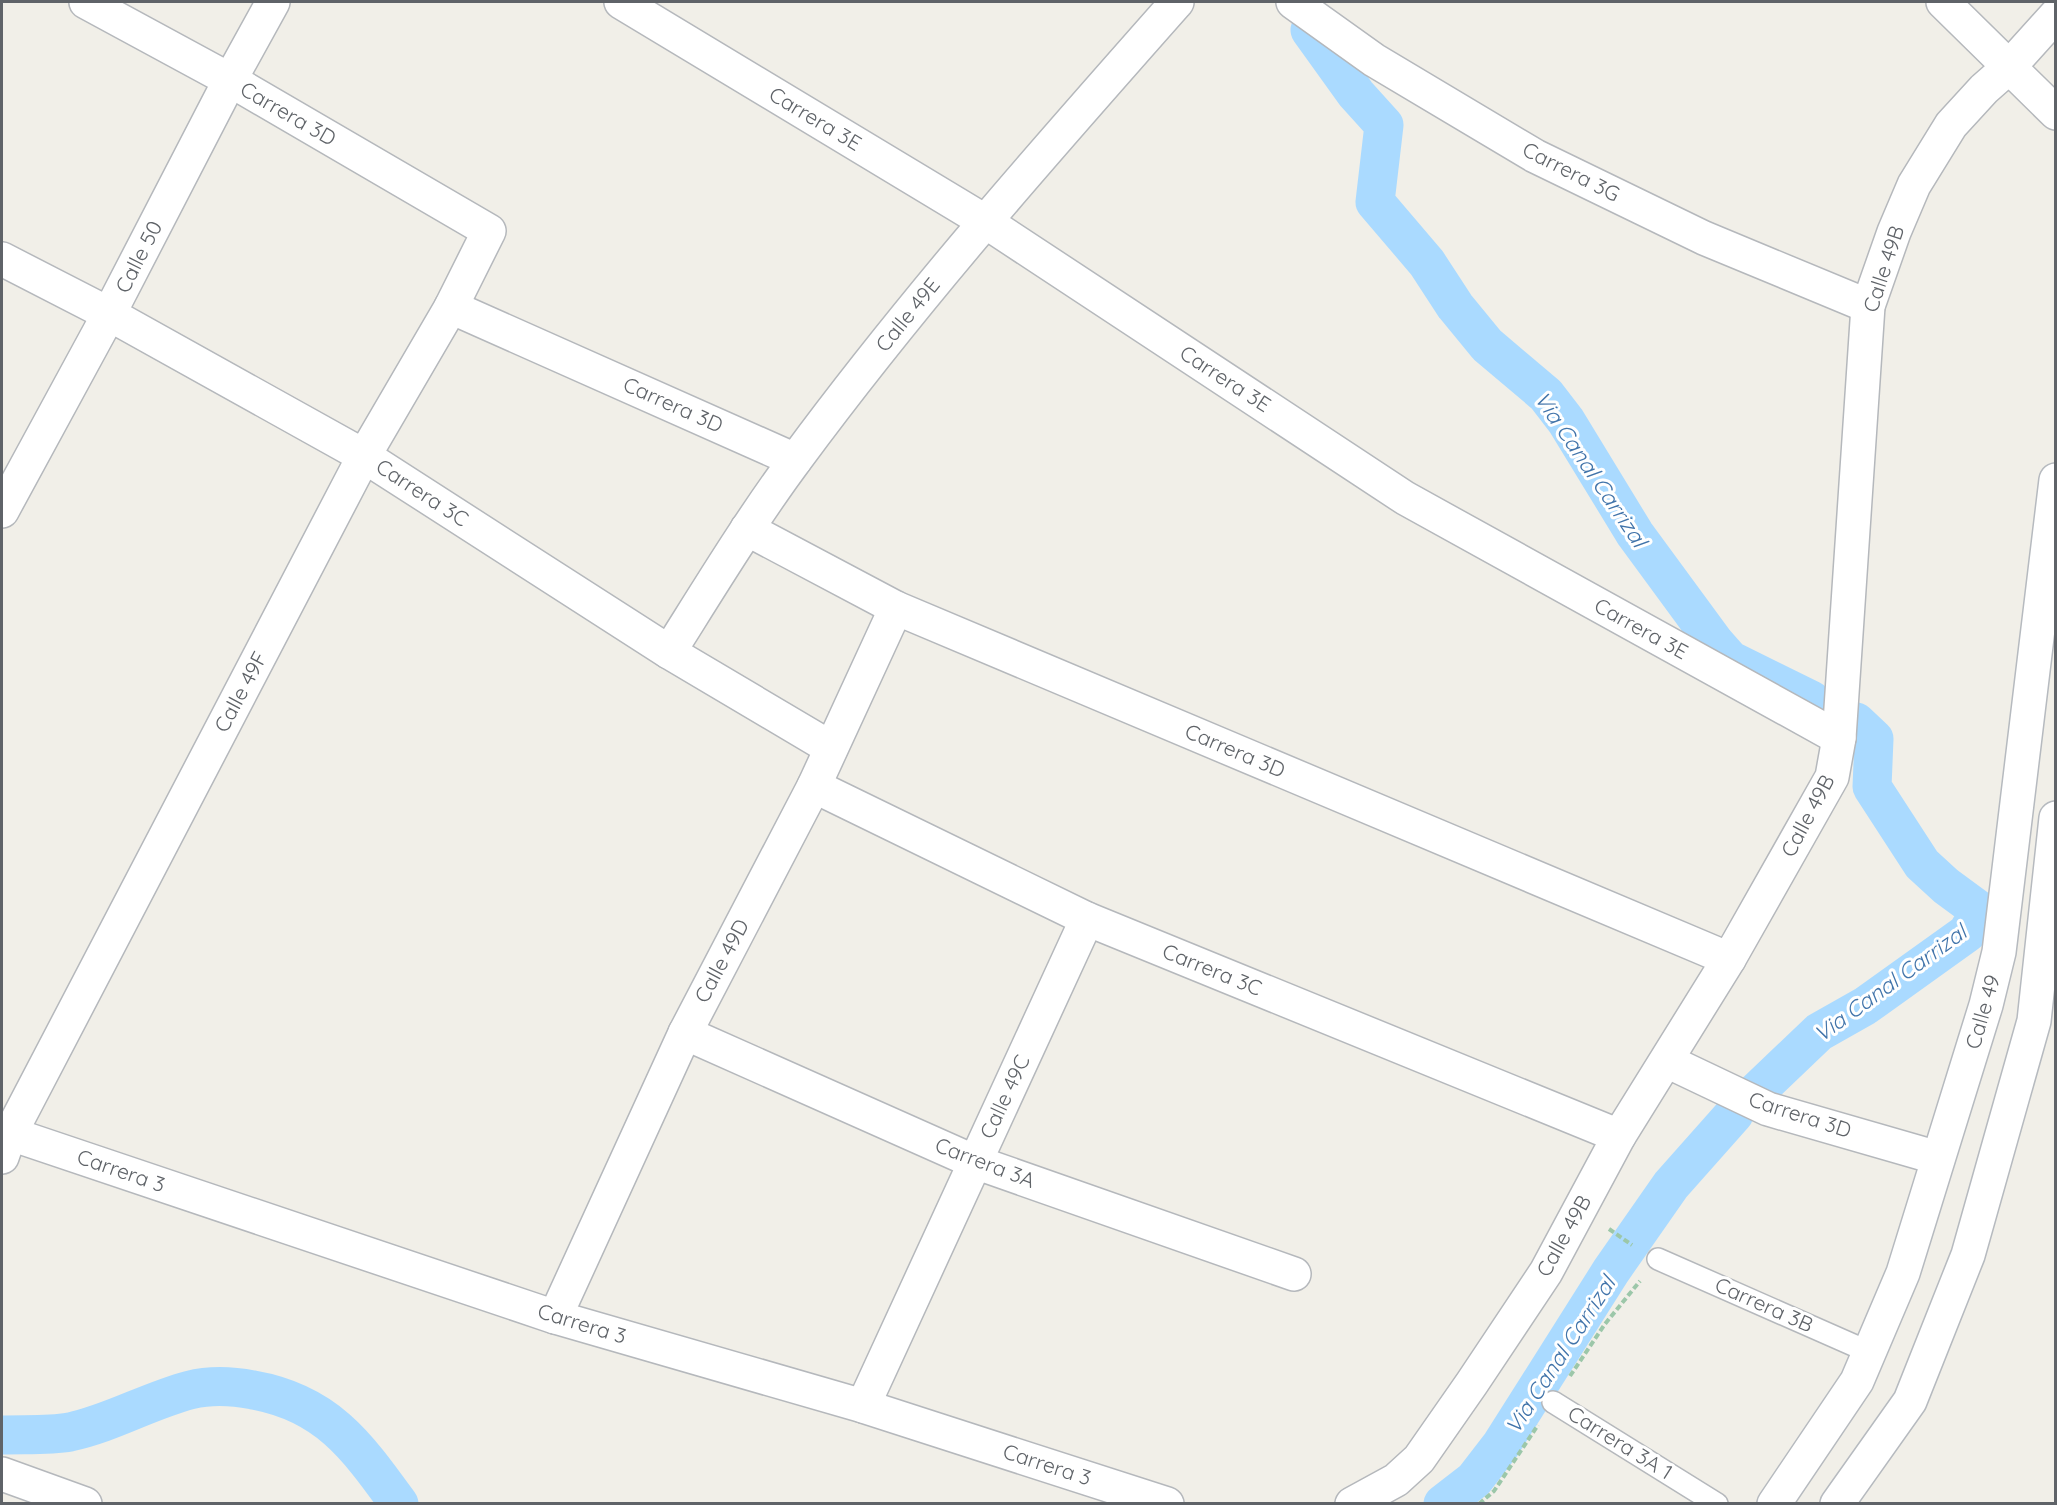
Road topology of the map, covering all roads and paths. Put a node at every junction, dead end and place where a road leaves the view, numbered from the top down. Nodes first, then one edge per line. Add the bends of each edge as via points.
1 (86, 2) edge
2 (273, 2) edge
3 (621, 2) edge
4 (1293, 2) edge
5 (1943, 2) edge
6 (1171, 3) edge
7 (2055, 15) edge
8 (2009, 67) junction
9 (230, 80) junction
10 (2055, 113) edge
11 (986, 222) junction
12 (489, 231) joint
13 (2, 259) edge
14 (1868, 306) junction
15 (452, 307) junction
16 (109, 314) junction
17 (364, 456) junction
18 (795, 460) junction
19 (2055, 480) edge
20 (2, 512) edge
21 (747, 529) junction
22 (896, 608) junction
23 (669, 652) junction
24 (1839, 738) junction
25 (831, 748) junction
26 (814, 786) junction
27 (2054, 838) edge
28 (1087, 919) junction
29 (1999, 952) junction
30 (2041, 955) junction
31 (1729, 959) junction
32 (685, 1033) junction
33 (1667, 1061) junction
34 (1619, 1136) junction
35 (4, 1141) edge
36 (1938, 1158) junction
37 (975, 1162) junction
38 (1658, 1259) dead end
39 (1294, 1274) dead end
40 (555, 1317) junction
41 (1869, 1352) junction
42 (1553, 1402) dead end
43 (863, 1406) junction
44 (2, 1474) edge
45 (85, 1503) edge
46 (1167, 1503) edge
47 (1352, 1503) edge
48 (1717, 1503) edge
49 (1774, 1503) edge
50 (1837, 1503) edge

1 - 9 street, Carrera 3D
2 - 9 street, Calle 50
3 - 11 street, Carrera 3E
4 - 14 street, Carrera 3G via 1374,60 1536,156 1704,238
5 - 8 street
6 - 11 street, Calle 49E
7 - 8 street, Calle 49B
8 - 10 street
8 - 14 street, Calle 49B via 1952,125 1914,185
9 - 12 street, Carrera 3D
9 - 16 street, Calle 50
11 - 18 street, Calle 49E via 897,327
11 - 24 street, Carrera 3E via 1404,498
12 - 15 street, Calle 49F
13 - 16 street, Carrera 3C
14 - 24 street, Calle 49B
15 - 17 street, Calle 49F
15 - 18 street, Carrera 3D
16 - 17 street, Carrera 3C
16 - 20 street, Calle 50
17 - 23 street, Carrera 3C
17 - 35 street, Calle 49F
18 - 21 street, Calle 49E
19 - 29 street, Calle 49
21 - 22 street, Carrera 3D
21 - 23 street, Calle 49E
22 - 25 street, Calle 49D
22 - 31 street, Carrera 3D
23 - 25 street, Carrera 3C
24 - 31 street, Calle 49B via 1832,777
25 - 26 street, Calle 49D
26 - 28 street, Carrera 3C
26 - 32 street, Calle 49D
27 - 30 street
28 - 34 street, Carrera 3C
28 - 37 street, Calle 49C
29 - 30 street
29 - 36 street, Calle 49
30 - 50 street via 2034,1021 1968,1255 1910,1401
31 - 33 street, Calle 49B
32 - 37 street, Carrera 3A
32 - 40 street, Calle 49D
33 - 34 street, Calle 49B
33 - 36 street, Carrera 3D via 1768,1109
34 - 47 street, Calle 49B via 1546,1272 1419,1459 1396,1480
35 - 40 street, Carrera 3
36 - 41 street, Calle 49 via 1903,1273
37 - 39 street, Carrera 3A
37 - 43 street, Calle 49C
38 - 41 lane, Carrera 3B
40 - 43 street, Carrera 3
41 - 49 street, Calle 49 via 1857,1380
42 - 48 lane, Carrera 3A 1
43 - 46 street, Carrera 3
44 - 45 street

